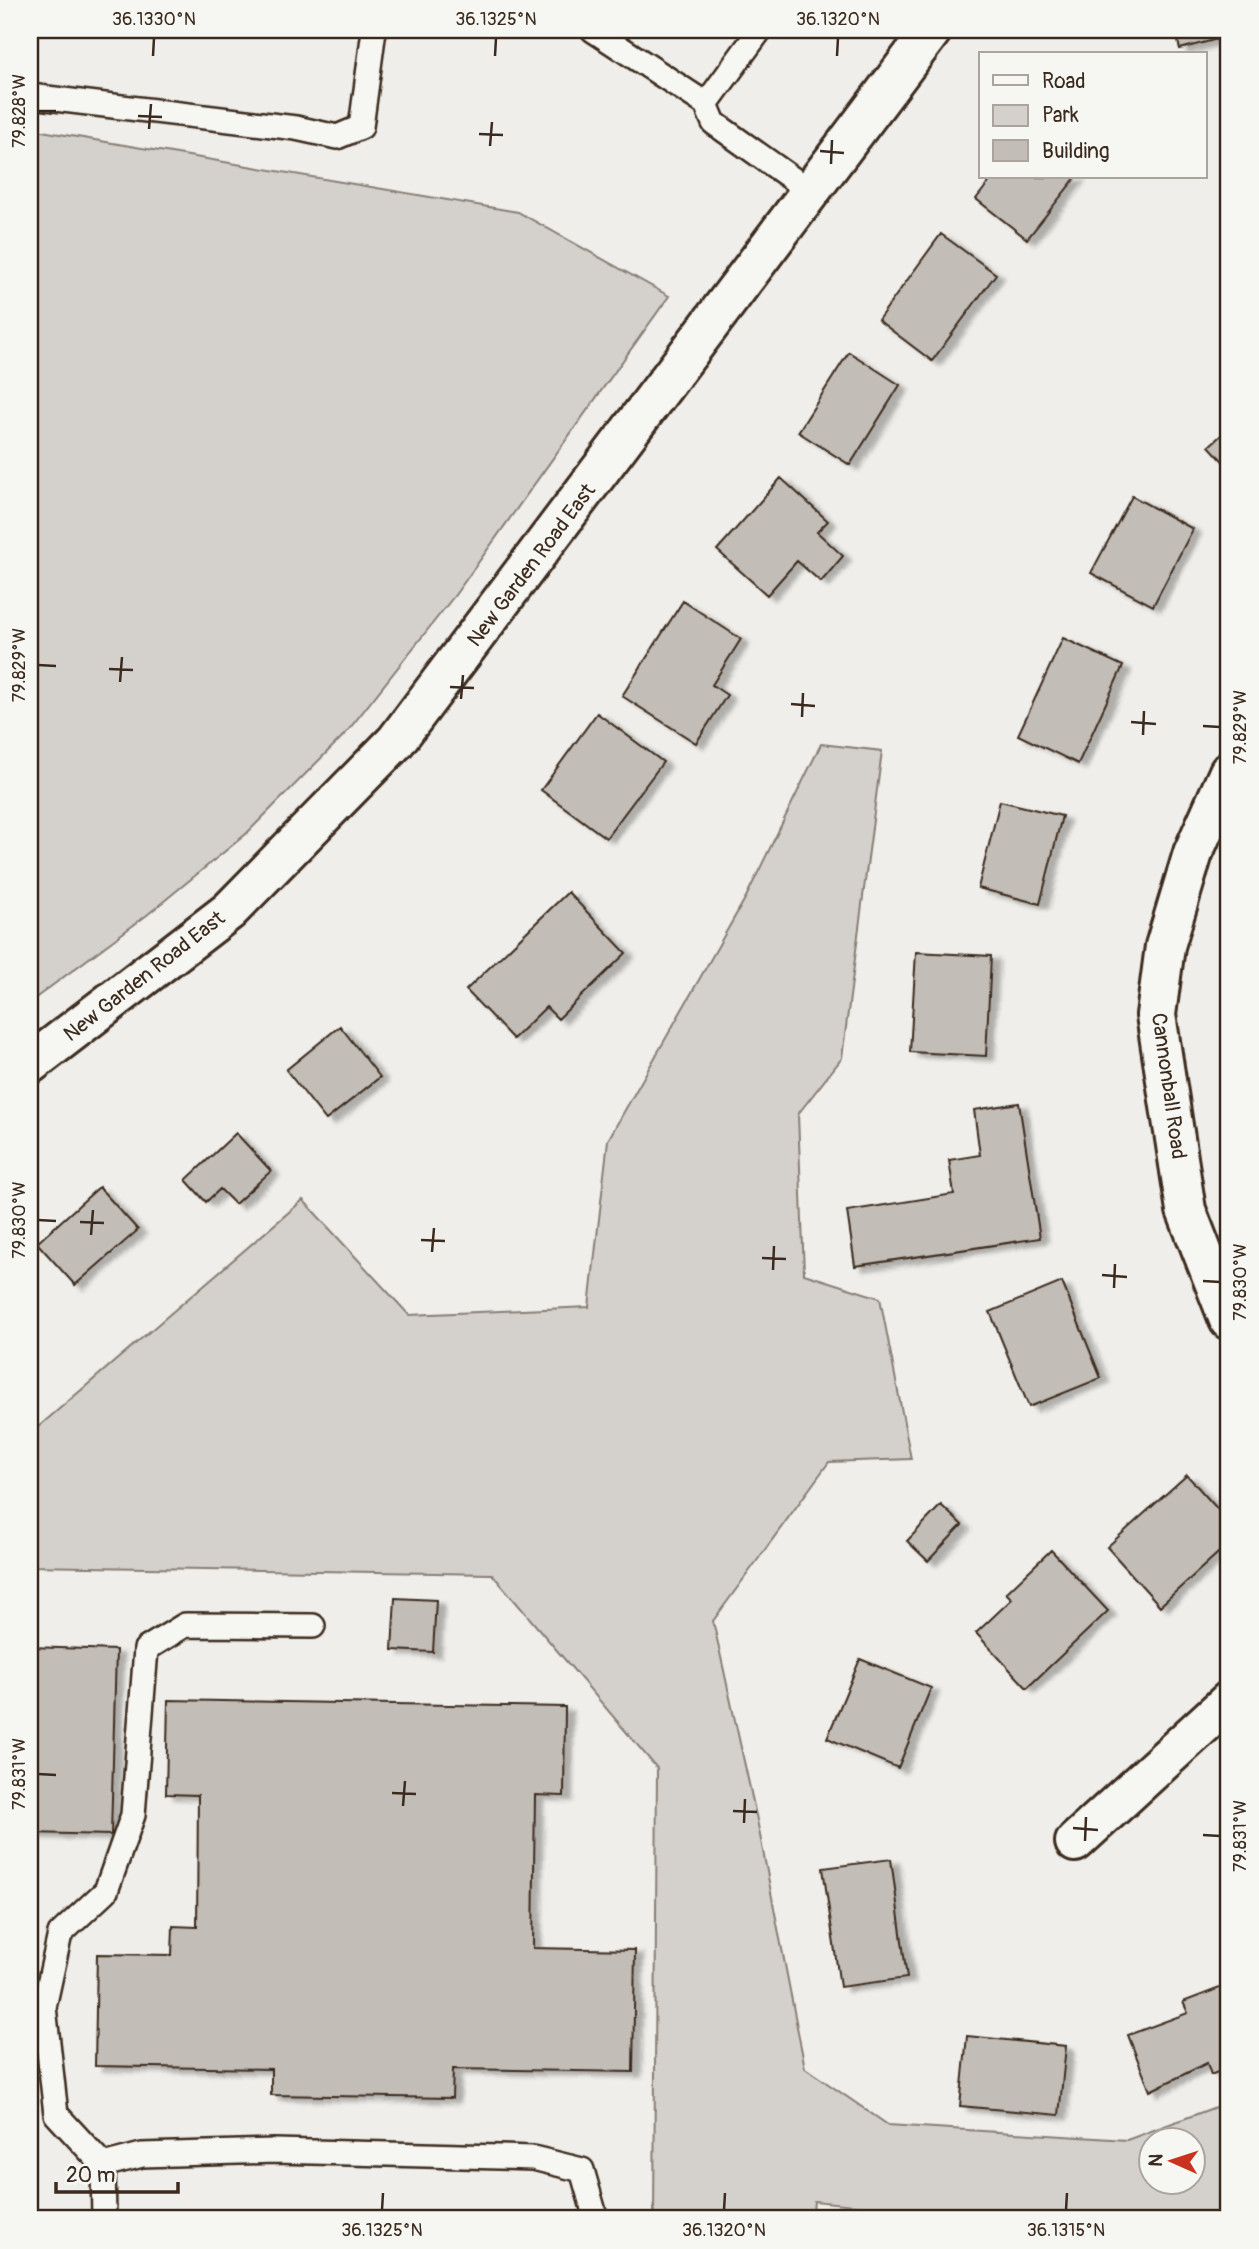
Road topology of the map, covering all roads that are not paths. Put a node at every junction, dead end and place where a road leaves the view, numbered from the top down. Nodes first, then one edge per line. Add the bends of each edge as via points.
1 (374, 30) edge
2 (595, 30) edge
3 (760, 30) edge
4 (932, 30) edge
5 (30, 96) edge
6 (706, 104) junction
7 (811, 192) junction
8 (1229, 772) edge
9 (30, 1064) edge
10 (1229, 1320) edge
11 (313, 1626) dead end
12 (1229, 1701) edge
13 (1076, 1842) dead end
14 (103, 2165) junction
15 (104, 2219) edge
16 (596, 2219) edge

1 - 5 lane via 361,127 337,137
2 - 6 lane
3 - 6 lane
4 - 7 street, New Garden Road East
6 - 7 lane via 714,123
7 - 9 street, New Garden Road East via 396,741 229,911
8 - 10 street, Cannonball Road via 1181,892 1165,946 1156,1015 1186,1210
11 - 14 lane via 185,1625 146,1650 133,1815 106,1891 60,1934 44,2007 56,2114
12 - 13 street
14 - 15 lane
14 - 16 lane via 142,2155 275,2151 533,2158 582,2170

